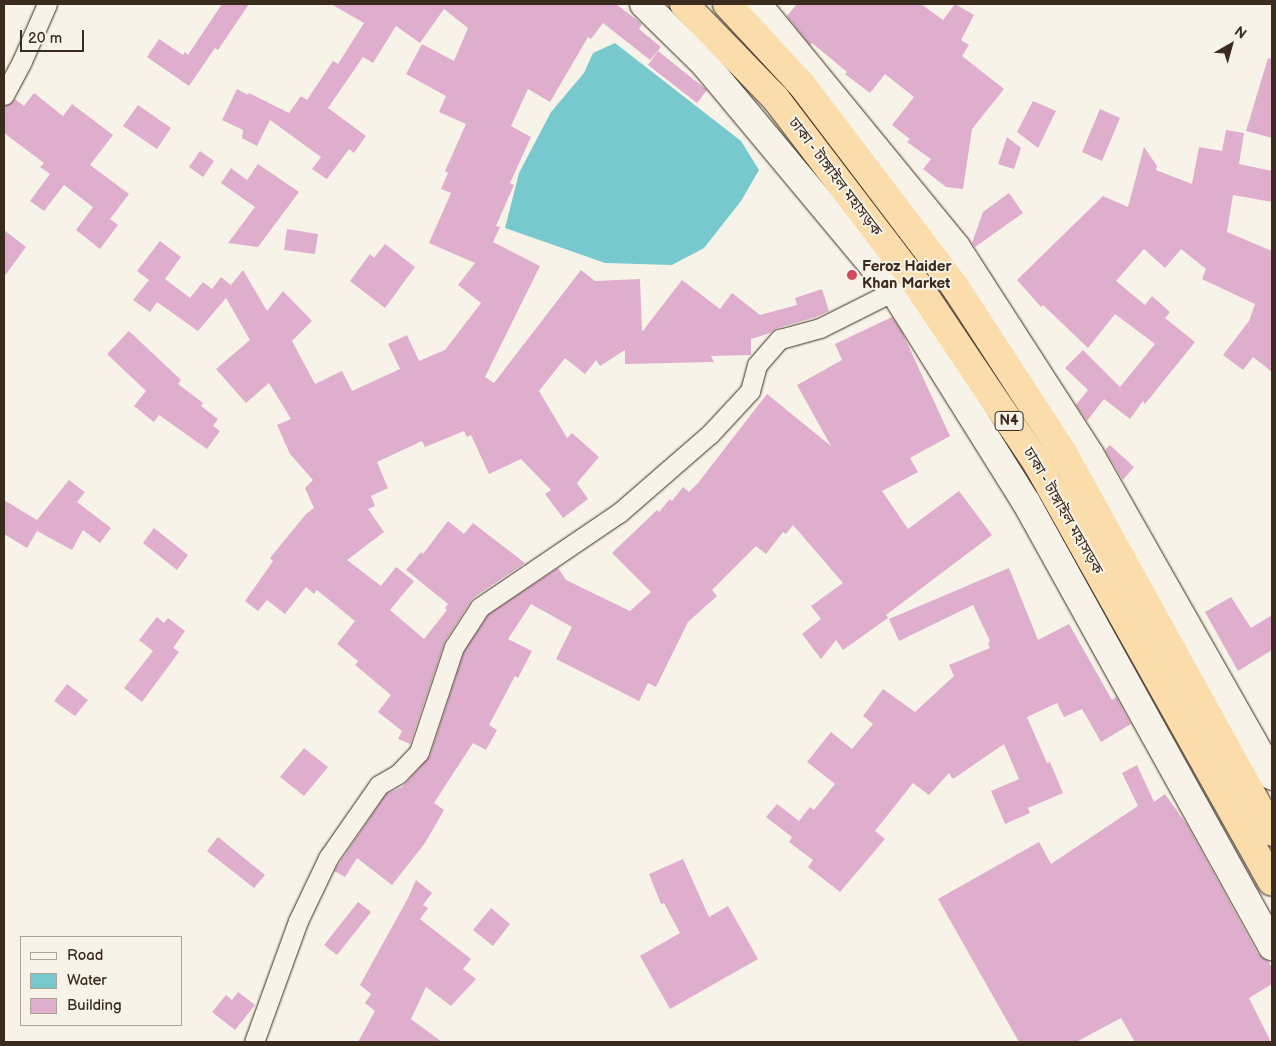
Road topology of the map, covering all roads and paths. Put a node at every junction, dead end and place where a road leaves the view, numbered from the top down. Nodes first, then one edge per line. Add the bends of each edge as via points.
1 (47, 4) edge
2 (644, 4) edge
3 (684, 4) edge
4 (727, 4) edge
5 (757, 4) edge
6 (4, 95) edge
7 (894, 291) junction
8 (1272, 776) edge
9 (1272, 832) edge
10 (1272, 882) edge
11 (1272, 946) edge
12 (254, 1042) edge

1 - 6 street
2 - 7 main road via 705,64
3 - 10 highway, ঢাকা - টাঙ্গাইল মহাসড়ক / N4 via 776,99 914,280 1037,463
4 - 9 highway, ঢাকা - টাঙ্গাইল মহাসড়ক / N4 via 802,85 956,288 1062,451
5 - 8 main road via 956,246 1090,455
7 - 11 main road via 1026,502
7 - 12 street via 820,328 780,339 756,366 750,391 710,434 618,513 480,607 454,647 418,752 398,774 379,785 328,858 298,921

